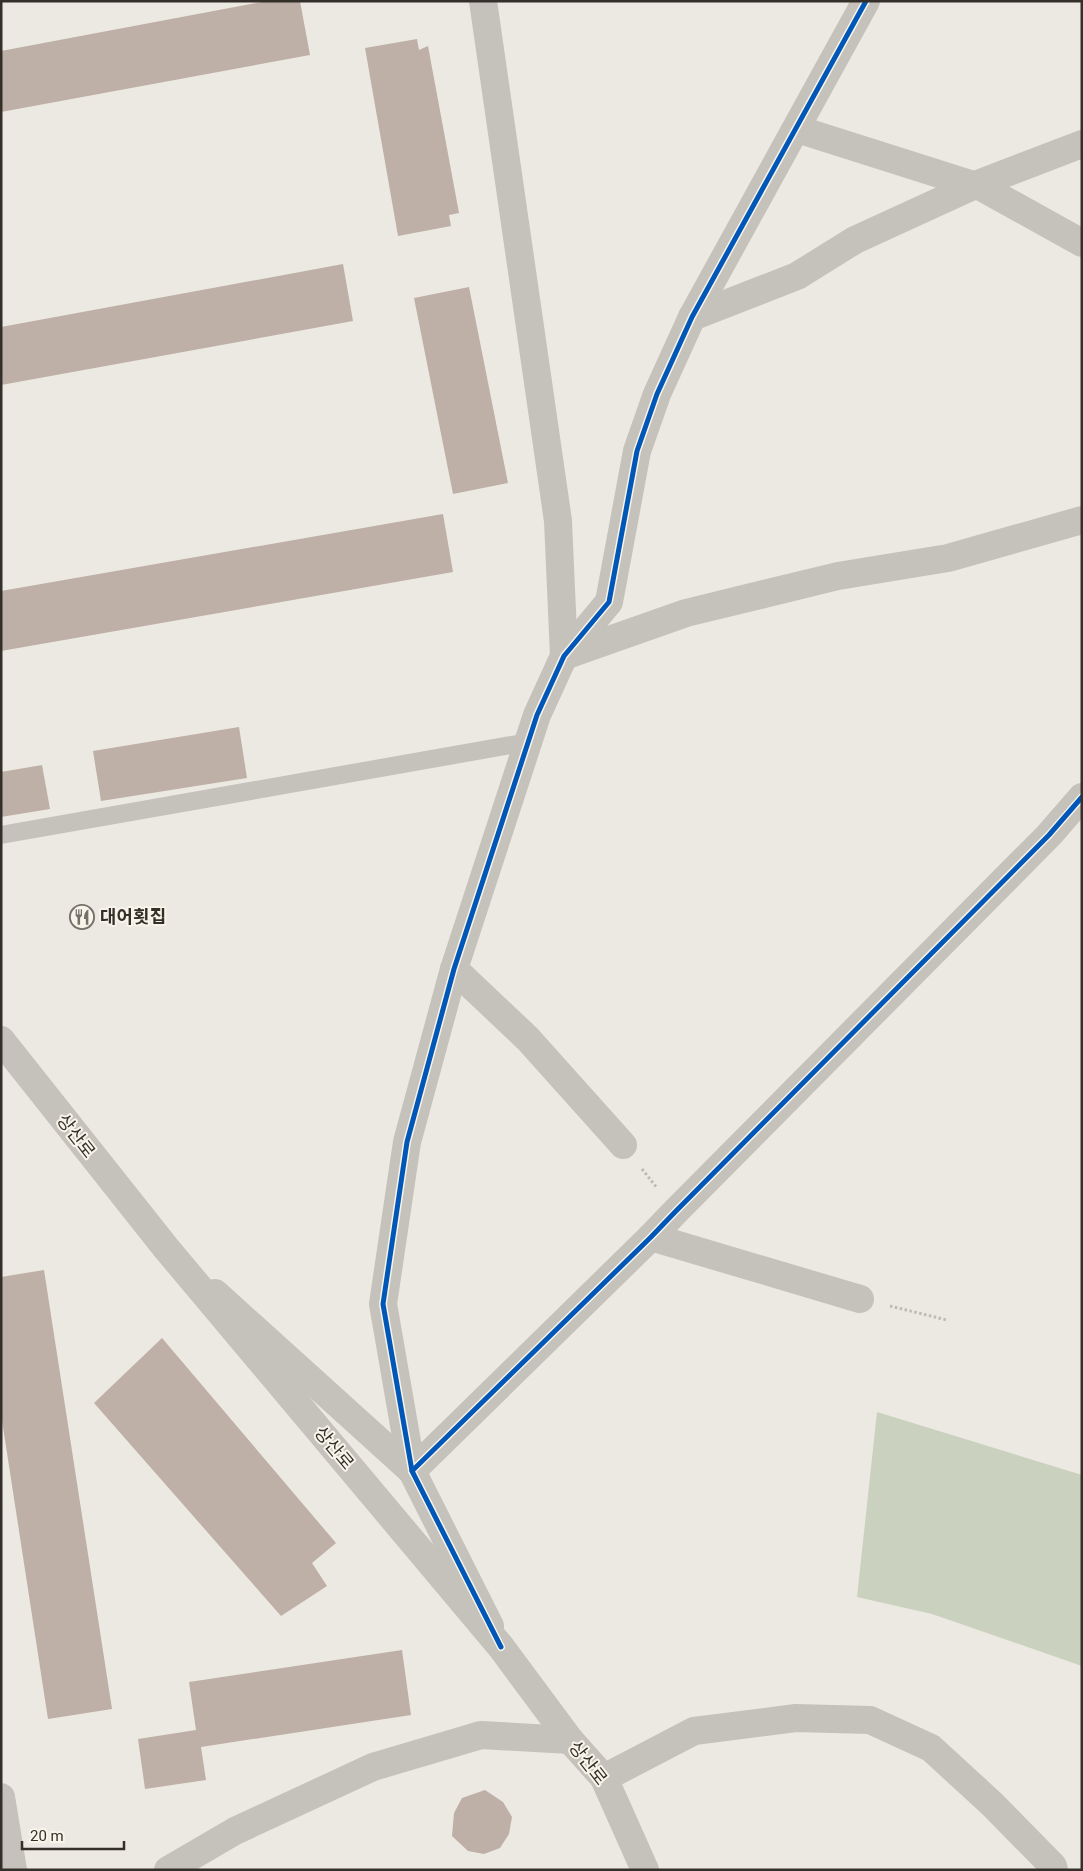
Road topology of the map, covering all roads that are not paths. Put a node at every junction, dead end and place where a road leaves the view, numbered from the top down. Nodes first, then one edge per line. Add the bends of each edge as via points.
1 (483, 1) edge
2 (866, 1) edge
3 (797, 129) junction
4 (1082, 144) edge
5 (975, 185) junction
6 (1082, 243) edge
7 (692, 317) junction
8 (1082, 520) edge
9 (564, 656) junction
10 (528, 742) junction
11 (1082, 798) edge
12 (1, 835) edge
13 (454, 968) junction
14 (1, 1040) edge
15 (622, 1146) road end
16 (651, 1237) junction
17 (166, 1248) junction
18 (860, 1299) road end
19 (412, 1471) junction
20 (501, 1647) junction
21 (570, 1740) junction
22 (604, 1778) junction
23 (1, 1797) edge
24 (13, 1870) edge
25 (168, 1870) edge
26 (645, 1870) edge
27 (1054, 1870) edge

1 - 9 street via 558,521
2 - 3 street
3 - 5 street
3 - 7 street
4 - 5 street
5 - 6 street
5 - 7 street via 855,240 797,276
7 - 9 street via 657,394 637,451 609,602
8 - 9 street via 948,558 838,576 686,613
9 - 10 street
10 - 12 lane
10 - 13 street
11 - 16 street
13 - 15 street via 528,1039
13 - 19 street via 406,1142 383,1304
14 - 17 street, 상산로
16 - 18 street
16 - 19 street
17 - 19 street
17 - 20 street, 상산로
19 - 20 street
20 - 21 street, 상산로
21 - 22 street, 상산로
21 - 25 street via 481,1735 373,1767 235,1831
22 - 26 street, 상산로
22 - 27 street via 694,1731 796,1718 870,1720 931,1748 992,1804
23 - 24 street

